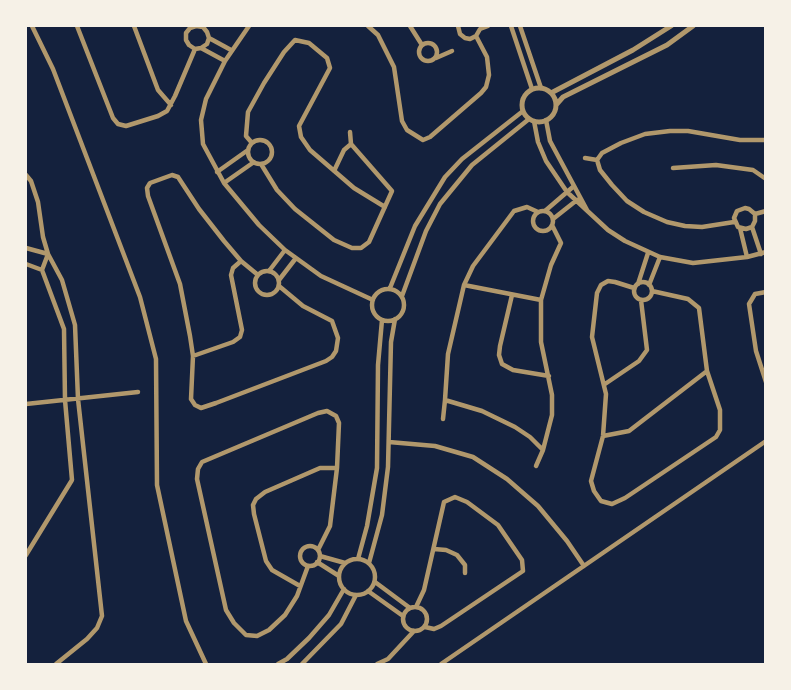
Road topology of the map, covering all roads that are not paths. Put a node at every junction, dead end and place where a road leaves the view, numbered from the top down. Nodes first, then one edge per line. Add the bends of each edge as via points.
1 (32, 26) edge
2 (77, 26) edge
3 (134, 26) edge
4 (203, 26) edge
5 (249, 26) edge
6 (368, 26) edge
7 (410, 26) edge
8 (458, 26) edge
9 (488, 26) edge
10 (512, 26) edge
11 (520, 26) edge
12 (671, 26) edge
13 (693, 26) edge
14 (480, 27) edge
15 (476, 36) junction
16 (209, 38) junction
17 (422, 45) junction
18 (201, 48) junction
19 (195, 49) junction
20 (231, 50) junction
21 (452, 51) dead end
22 (436, 58) junction
23 (225, 61) junction
24 (541, 88) junction
25 (532, 89) junction
26 (551, 93) junction
27 (171, 105) junction
28 (556, 105) junction
29 (523, 111) junction
30 (532, 120) junction
31 (546, 120) junction
32 (350, 132) dead end
33 (765, 140) edge
34 (252, 143) junction
35 (351, 144) junction
36 (248, 150) junction
37 (585, 158) dead end
38 (597, 160) junction
39 (254, 162) junction
40 (261, 164) junction
41 (673, 168) dead end
42 (334, 171) junction
43 (217, 172) junction
44 (26, 175) edge
45 (765, 179) edge
46 (224, 183) junction
47 (574, 186) junction
48 (567, 192) junction
49 (580, 198) junction
50 (575, 202) junction
51 (385, 207) junction
52 (545, 211) junction
53 (538, 212) junction
54 (765, 212) edge
55 (755, 214) junction
56 (590, 215) junction
57 (553, 219) junction
58 (735, 222) junction
59 (552, 225) junction
60 (752, 227) junction
61 (740, 228) junction
62 (26, 248) edge
63 (285, 250) junction
64 (648, 253) junction
65 (763, 253) edge
66 (48, 254) junction
67 (660, 257) junction
68 (747, 257) junction
69 (296, 258) junction
70 (241, 261) junction
71 (26, 264) edge
72 (42, 270) junction
73 (269, 271) junction
74 (258, 275) junction
75 (279, 283) junction
76 (464, 285) junction
77 (636, 286) junction
78 (390, 288) junction
79 (650, 288) junction
80 (765, 292) edge
81 (512, 295) junction
82 (402, 296) junction
83 (373, 300) junction
84 (542, 300) junction
85 (641, 300) junction
86 (382, 320) junction
87 (396, 320) junction
88 (193, 356) junction
89 (707, 371) junction
90 (549, 376) junction
91 (765, 382) edge
92 (605, 384) junction
93 (138, 392) dead end
94 (78, 399) junction
95 (65, 400) junction
96 (445, 400) junction
97 (26, 404) edge
98 (443, 419) dead end
99 (603, 436) junction
100 (765, 441) edge
101 (389, 442) junction
102 (543, 450) junction
103 (536, 466) dead end
104 (337, 468) junction
105 (87, 478) junction
106 (72, 480) junction
107 (434, 549) junction
108 (318, 550) junction
109 (26, 555) edge
110 (320, 556) junction
111 (358, 558) junction
112 (317, 562) junction
113 (345, 563) junction
114 (369, 563) junction
115 (308, 566) junction
116 (584, 566) junction
117 (465, 573) dead end
118 (339, 576) junction
119 (375, 582) junction
120 (300, 586) junction
121 (344, 589) junction
122 (368, 591) junction
123 (356, 595) junction
124 (413, 607) junction
125 (403, 616) junction
126 (424, 627) junction
127 (414, 631) junction
128 (56, 664) edge
129 (206, 664) edge
130 (278, 664) edge
131 (302, 664) edge
132 (377, 664) edge
133 (441, 664) edge

1 - 129 street via 53,69 140,297 156,359 158,485 186,621
2 - 27 street via 118,124 126,126 158,116
3 - 27 street via 158,90
4 - 16 street
4 - 19 street via 190,28 186,33 186,40
5 - 20 street
6 - 15 street via 378,35 394,67 402,121 407,130 423,140 486,87 487,57
7 - 17 street
8 - 15 street via 465,38
9 - 14 street
10 - 25 street
11 - 24 street
12 - 26 street
13 - 28 street via 667,45 563,97
14 - 15 street
16 - 18 street
16 - 20 street
17 - 22 street via 435,45
17 - 22 street via 419,50 424,61
18 - 19 street
18 - 23 street
19 - 27 street
20 - 23 street
21 - 22 street
23 - 43 street via 206,99 201,120 203,144
24 - 25 street
24 - 26 street
25 - 29 street via 522,103
26 - 28 street
28 - 31 street
29 - 30 street
29 - 78 street via 445,177 415,226
30 - 31 street
30 - 48 street via 546,161
30 - 82 street via 472,165 440,204
31 - 47 street via 550,141
32 - 35 street
33 - 38 street via 670,131 645,134 621,143
34 - 36 street
34 - 40 street via 264,141 272,150 271,157
34 - 42 street via 246,136 248,112 264,83 295,40 309,43 327,58 330,68 299,126 301,137
35 - 42 street
35 - 51 street via 392,191
36 - 39 street
36 - 43 street
37 - 38 street
38 - 58 street via 612,185 644,213 685,226
39 - 40 street
39 - 46 street
40 - 51 street via 295,209 334,240 352,248 369,242
41 - 45 street via 716,165 753,170
42 - 51 street
43 - 46 street
44 - 66 street via 38,202
46 - 63 street via 258,225
47 - 48 street
47 - 49 street
48 - 50 street
48 - 52 street
49 - 50 street
49 - 56 street
50 - 56 street
50 - 57 street
52 - 53 street
52 - 57 street
53 - 59 street via 532,220 537,230 547,230
53 - 76 street via 527,207 514,211 473,266
54 - 55 street
55 - 58 street via 749,208 741,208 735,214
55 - 60 street
56 - 64 street
57 - 59 street
58 - 61 street
59 - 84 street via 561,243
60 - 61 street
60 - 65 street
61 - 68 street
62 - 66 street
63 - 69 street
63 - 73 street
64 - 67 street
64 - 77 street
65 - 68 street
66 - 72 street
66 - 94 street via 62,280 75,325
67 - 68 street via 693,263
67 - 79 street
69 - 75 street
69 - 83 street via 321,276
70 - 74 street
70 - 88 street via 231,275 240,337
70 - 88 street via 178,177 150,183 148,196 180,284
71 - 72 street
72 - 95 street via 64,329
73 - 74 street
73 - 75 street
74 - 75 street via 255,286 260,292 271,294
75 - 88 street via 303,306 332,321 338,338 332,357 201,408 191,399
76 - 81 street
76 - 96 street via 448,354
77 - 79 street via 644,282
77 - 85 street via 634,295
77 - 92 street via 608,281 597,293 592,337
78 - 82 street
78 - 83 street via 377,292
79 - 85 street via 650,297
79 - 89 street via 688,299 699,308
80 - 91 street via 755,294 749,304
81 - 84 street
81 - 90 street via 500,346 502,364 513,370
82 - 87 street via 404,309
83 - 86 street via 375,314
84 - 90 street via 541,342
85 - 92 street via 646,350 639,361
86 - 87 street
86 - 111 street via 376,468 368,526
87 - 101 street via 390,352
89 - 99 street via 629,431
89 - 99 street via 720,410 716,437 612,504 601,501 591,481
90 - 102 street via 552,416
92 - 99 street
93 - 94 street
94 - 95 street
94 - 105 street
95 - 97 street
95 - 106 street
96 - 98 street
96 - 102 street via 507,422
100 - 116 street
101 - 114 street via 382,515
101 - 116 street via 435,446 473,457 538,506
102 - 103 street
104 - 108 street via 330,526
104 - 120 street via 320,468 265,492 254,505 266,561 272,570
104 - 120 street via 339,423 327,411 206,459 198,469 226,610 234,623 246,635 256,636 269,630 285,615
105 - 106 street
105 - 128 street via 102,616 92,634
106 - 109 street
107 - 117 street via 457,555 464,561
107 - 124 street via 424,590
107 - 126 street via 444,502 455,497 478,508 498,525 524,567 522,573 441,626
108 - 110 street
108 - 115 street via 308,546 300,552 302,562
110 - 112 street
110 - 113 street
111 - 113 street
111 - 114 street
112 - 115 street
112 - 118 street
113 - 118 street
114 - 119 street
115 - 120 street
116 - 133 street
118 - 121 street
119 - 122 street
119 - 124 street
121 - 123 street
121 - 130 street via 309,638
122 - 123 street
122 - 125 street
123 - 131 street via 341,624
124 - 125 street
124 - 126 street via 426,612
125 - 127 street via 404,624
126 - 127 street
127 - 132 street via 395,652

